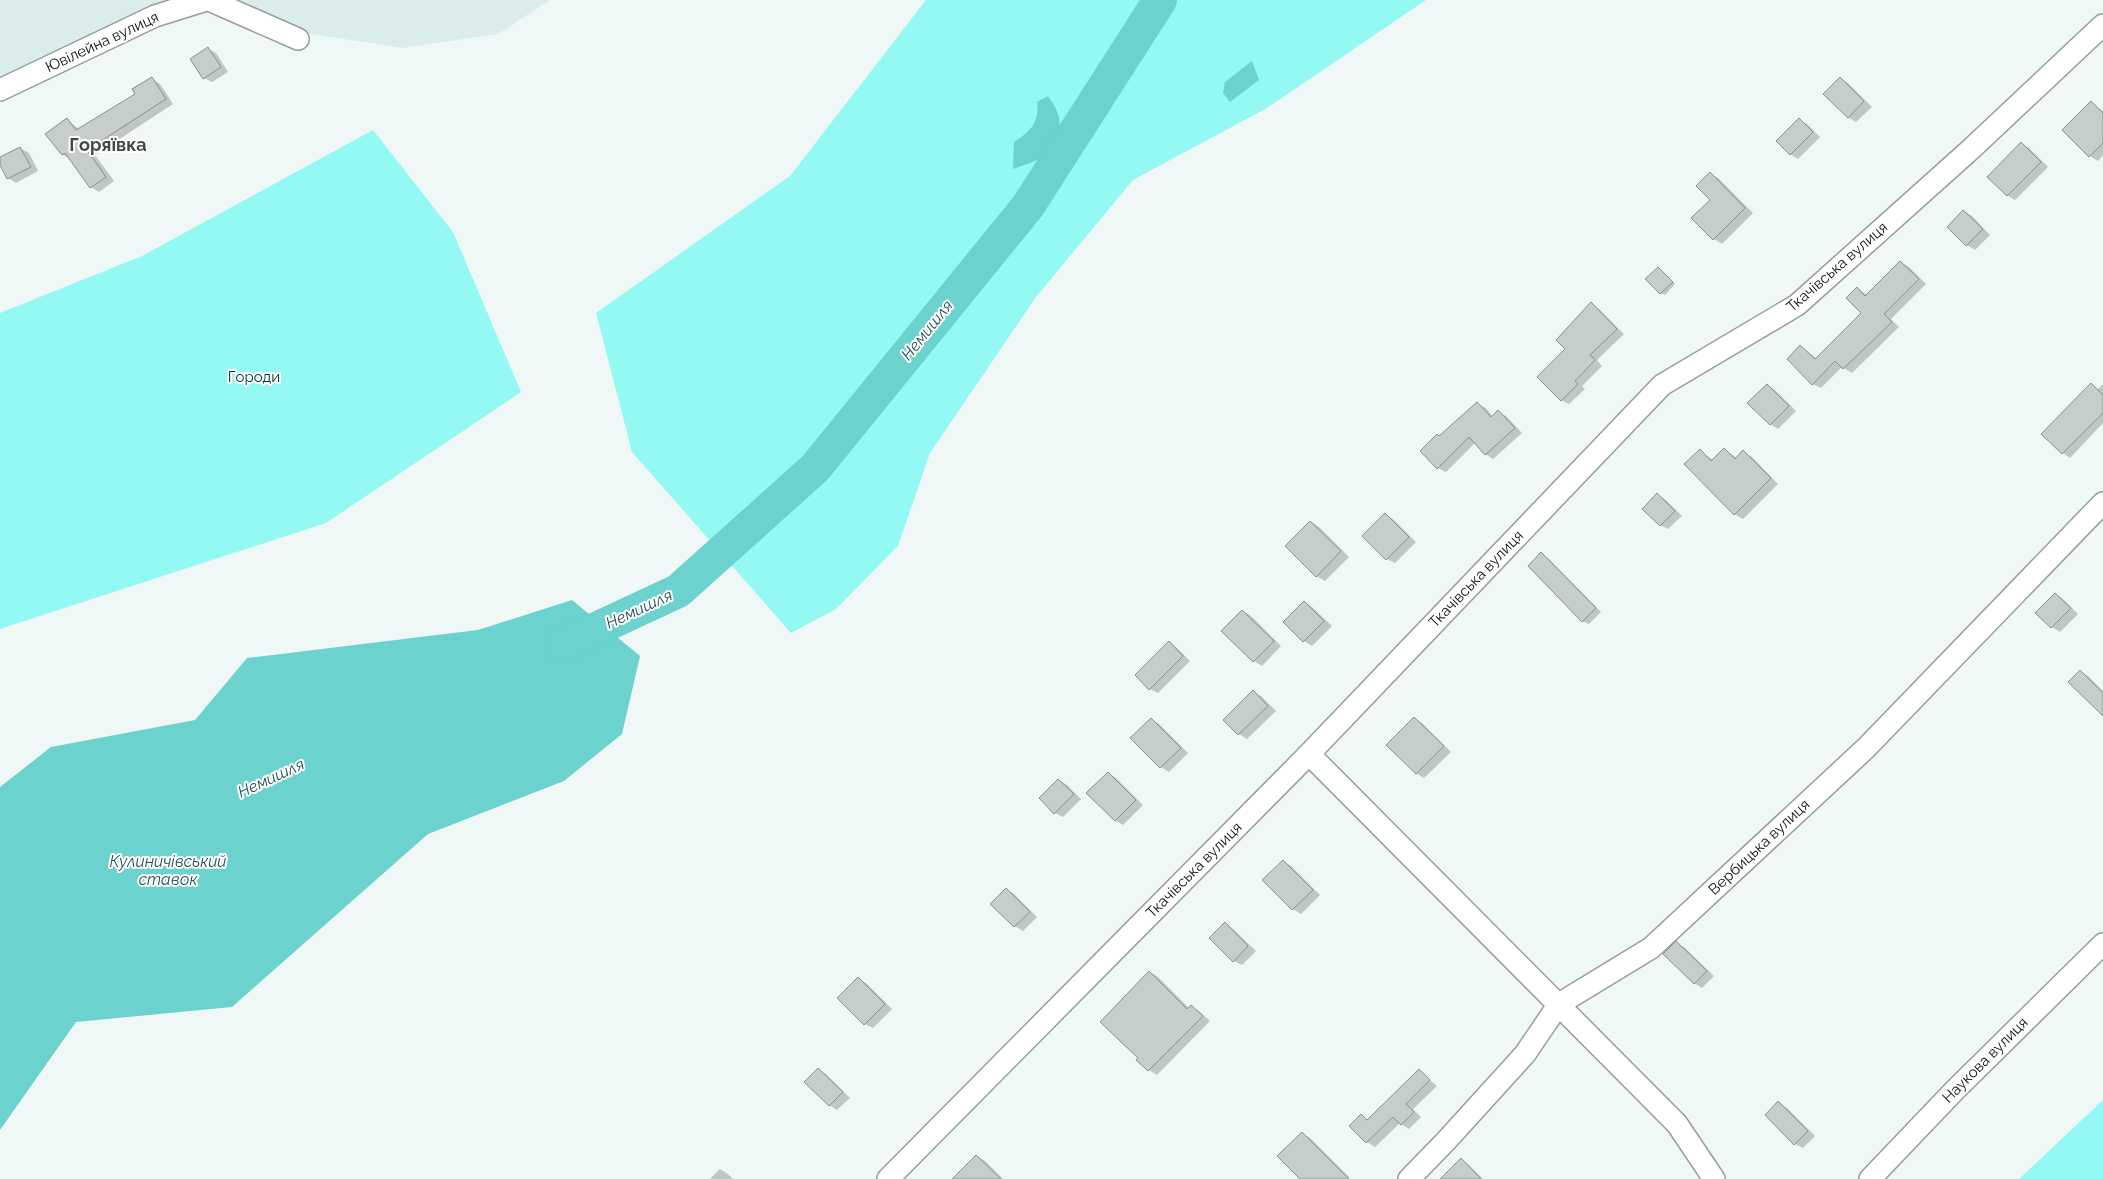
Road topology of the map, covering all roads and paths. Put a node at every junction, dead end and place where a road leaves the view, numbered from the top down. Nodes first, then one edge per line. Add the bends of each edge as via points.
1 (207, 0) edge
2 (2103, 26) edge
3 (298, 39) dead end
4 (0, 90) edge
5 (2103, 504) edge
6 (1309, 754) junction
7 (2103, 944) edge
8 (1559, 1004) junction
9 (888, 1179) edge
10 (1409, 1179) edge
11 (1714, 1179) edge
12 (1870, 1179) edge

1 - 3 street, Ювілейна вулиця
1 - 4 street, Ювілейна вулиця via 155,16
2 - 6 street, Ткачівська вулиця via 1797,305 1662,385
5 - 8 street, Вербицька вулиця via 1866,748 1651,948
6 - 8 street
6 - 9 street, Ткачівська вулиця
7 - 12 street, Наукова вулиця
8 - 10 street, Вербицька вулиця via 1524,1054
8 - 11 street via 1677,1124

